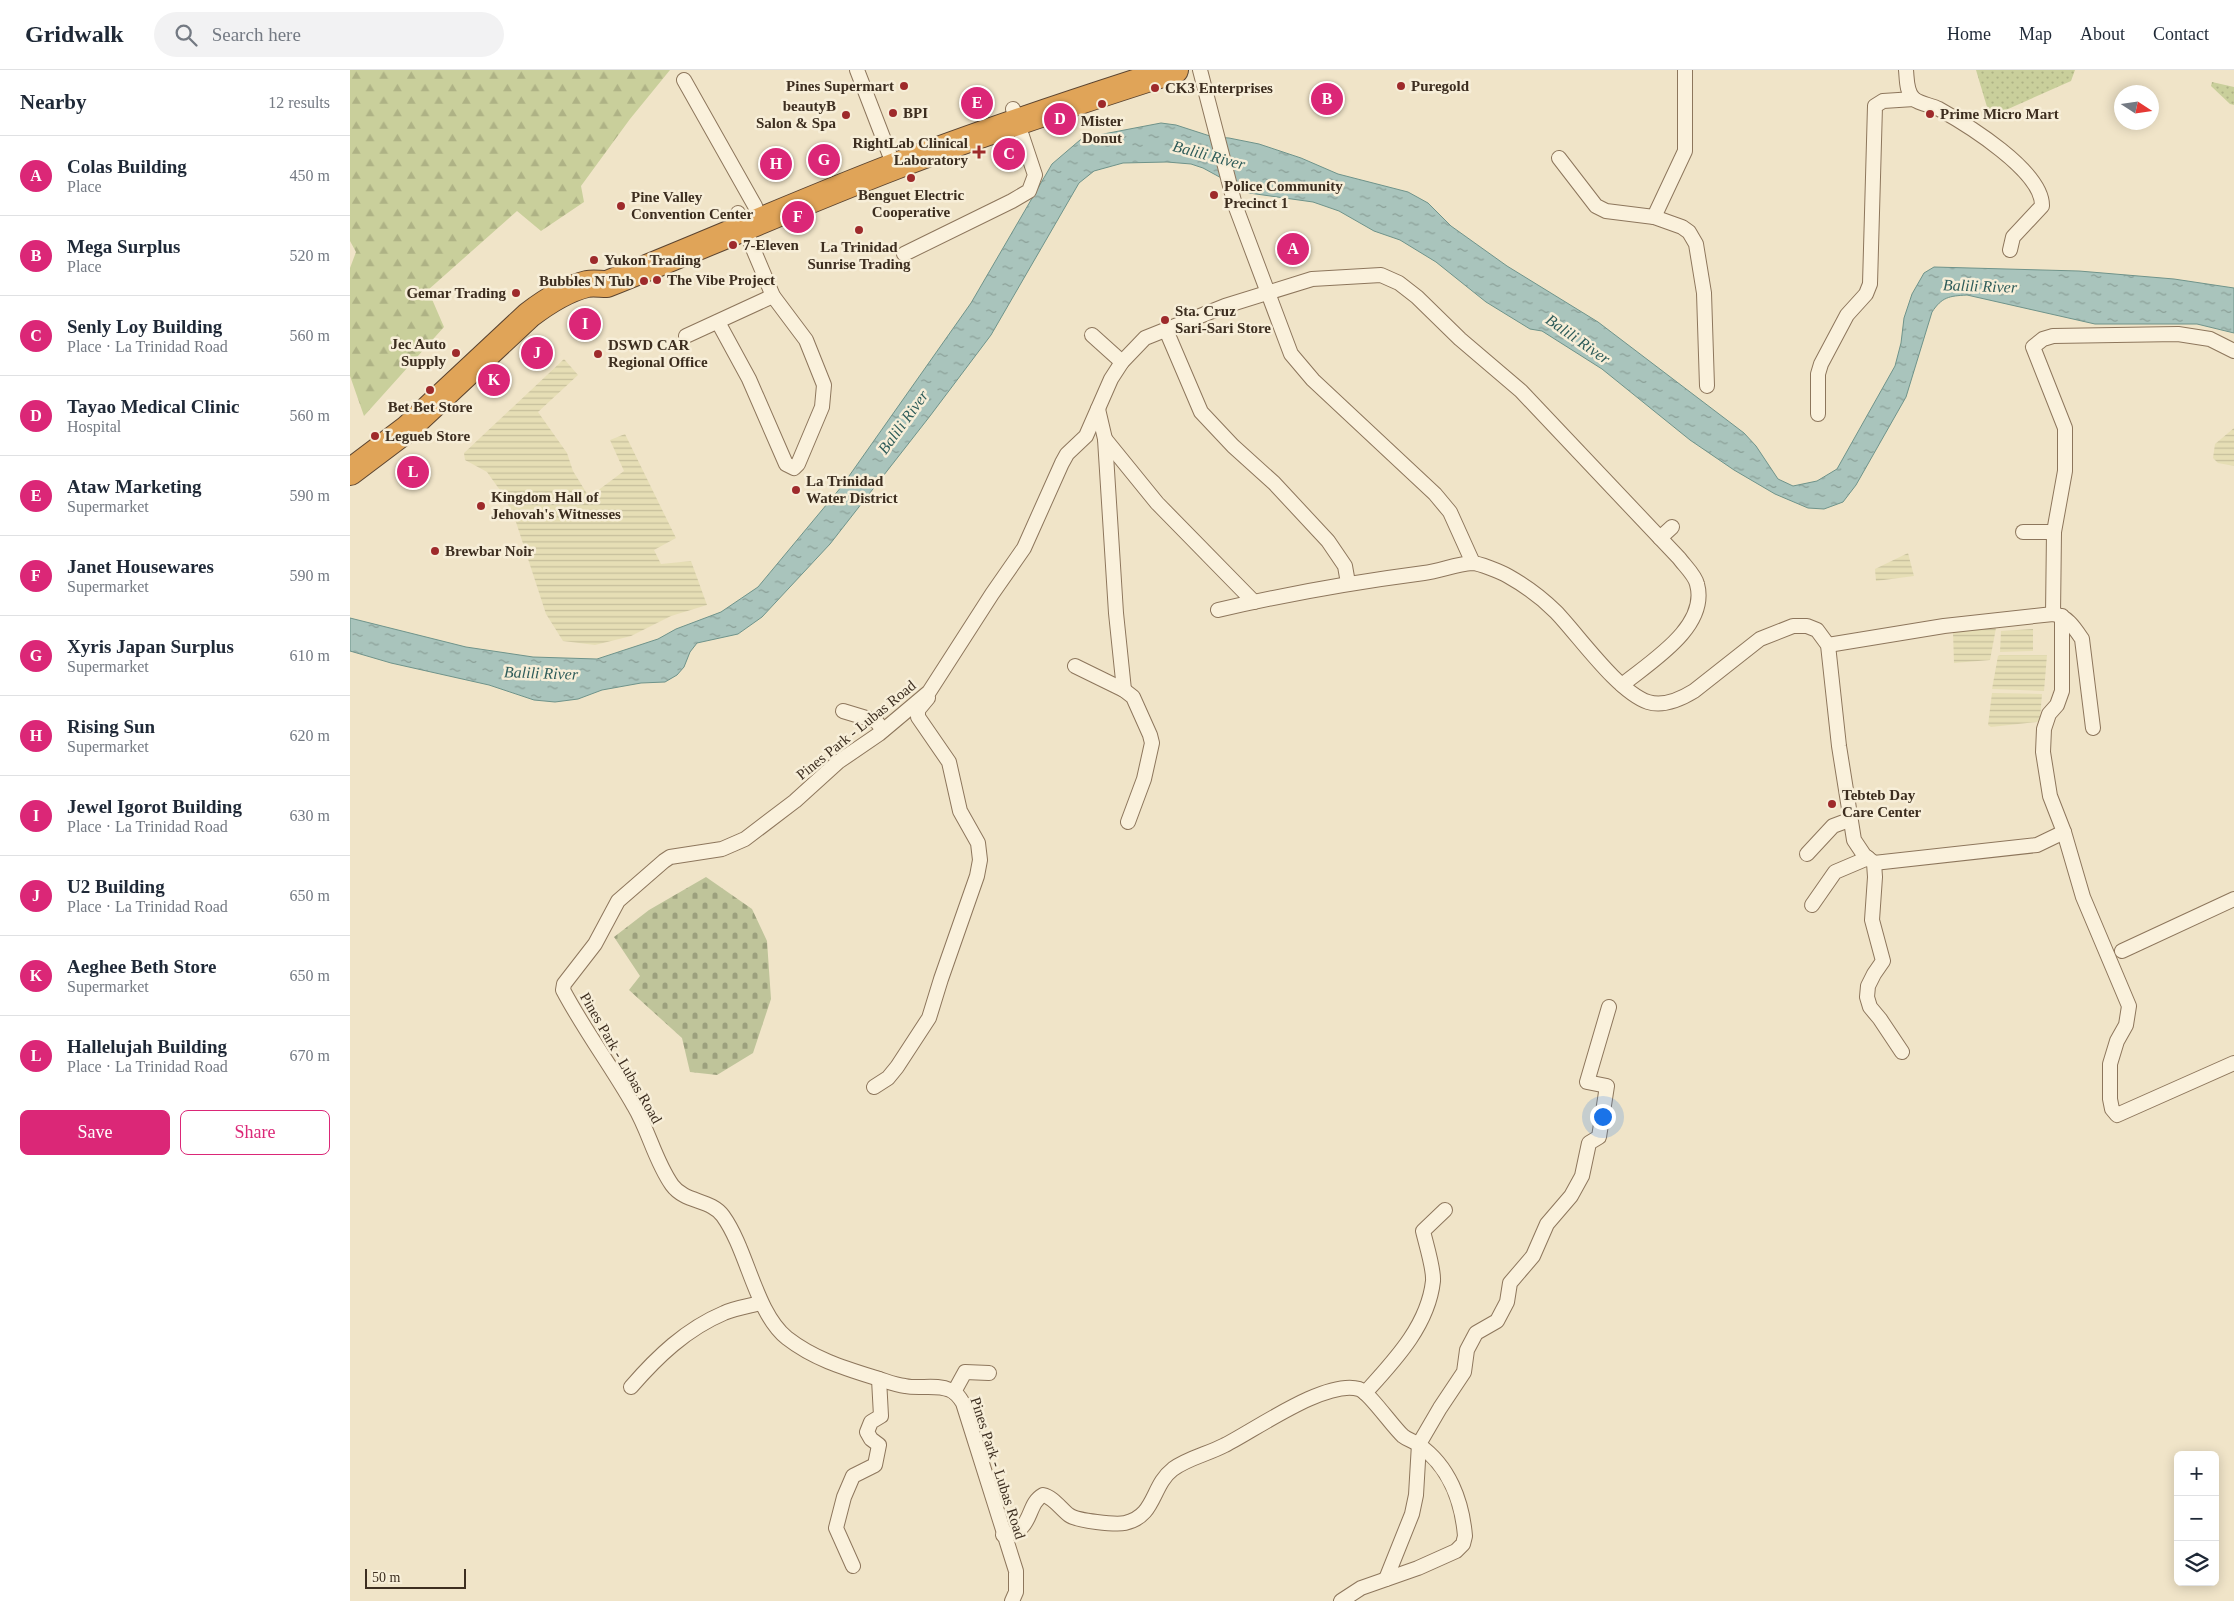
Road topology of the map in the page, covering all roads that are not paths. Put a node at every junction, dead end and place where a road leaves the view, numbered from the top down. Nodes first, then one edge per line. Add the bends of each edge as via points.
1 (857, 70) edge
2 (1121, 70) edge
3 (1175, 70) edge
4 (1200, 70) edge
5 (1685, 70) edge
6 (1906, 70) edge
7 (684, 80) dead end
8 (1914, 99) junction
9 (1016, 116) junction
10 (1558, 158) dead end
11 (892, 159) junction
12 (749, 217) junction
13 (1654, 217) junction
14 (2010, 250) dead end
15 (904, 254) dead end
16 (1266, 292) junction
17 (773, 296) junction
18 (718, 322) junction
19 (1166, 330) junction
20 (1092, 335) dead end
21 (686, 336) dead end
22 (2229, 348) edge
23 (1122, 362) junction
24 (1706, 386) dead end
25 (1098, 409) junction
26 (1818, 414) dead end
27 (1105, 439) junction
28 (350, 472) edge
29 (1672, 527) dead end
30 (2023, 532) dead end
31 (2054, 532) junction
32 (1660, 538) junction
33 (1473, 563) junction
34 (1348, 583) junction
35 (1254, 602) junction
36 (1218, 610) dead end
37 (2057, 615) junction
38 (1828, 645) junction
39 (1075, 666) dead end
40 (1622, 685) junction
41 (1124, 690) junction
42 (929, 692) junction
43 (843, 711) dead end
44 (2093, 728) dead end
45 (883, 730) junction
46 (1849, 820) junction
47 (1128, 822) dead end
48 (2064, 832) junction
49 (1807, 854) dead end
50 (1871, 861) junction
51 (2234, 899) edge
52 (1812, 905) dead end
53 (2122, 951) dead end
54 (1609, 1008) dead end
55 (1902, 1052) dead end
56 (2234, 1063) edge
57 (874, 1087) dead end
58 (1445, 1210) dead end
59 (761, 1303) junction
60 (989, 1373) dead end
61 (879, 1379) junction
62 (630, 1387) dead end
63 (954, 1392) junction
64 (1365, 1393) junction
65 (1419, 1444) junction
66 (1003, 1535) junction
67 (854, 1566) dead end
68 (1386, 1579) junction
69 (1012, 1601) edge
70 (1341, 1601) edge

1 - 11 street
2 - 9 highway
3 - 9 highway
4 - 16 street via 1235,205
5 - 13 street via 1685,151
6 - 8 street via 1909,92
7 - 12 street
8 - 14 street via 1938,109 1996,146 2038,190 2042,206 2014,237
8 - 26 street via 1883,101 1876,106 1870,284 1866,294 1848,315 1821,364
9 - 11 highway
9 - 15 street via 1035,176 1029,191
10 - 13 street via 1596,206 1606,211
11 - 12 highway
12 - 17 street
12 - 28 highway via 607,284 587,284 546,302 407,429
13 - 24 street via 1682,227 1696,244 1704,293
16 - 19 street, Pines Park - Lubas Road
16 - 32 street, Pines Park - Lubas Road via 1312,279 1349,276 1381,275 1398,283 1521,390
16 - 33 street via 1291,354 1314,380 1435,494 1450,512
17 - 18 street
17 - 18 street via 806,340 824,384 822,407 794,468 786,464 750,379
18 - 21 street
19 - 23 street, Pines Park - Lubas Road via 1145,338
19 - 34 street via 1201,412 1274,483 1328,542 1345,566
20 - 23 street
22 - 31 street via 2210,339 2150,333 2053,336 2033,347 2065,428 2065,471
23 - 25 street, Pines Park - Lubas Road
25 - 27 street
25 - 42 street, Pines Park - Lubas Road via 1086,436 1062,463 1024,548
27 - 35 street via 1157,503
27 - 41 street
29 - 32 street
30 - 31 street
31 - 37 street
32 - 40 street, Pines Park - Lubas Road via 1697,583 1696,612 1680,637
33 - 34 street
33 - 40 street via 1507,575 1554,610
34 - 35 street
35 - 36 street
37 - 38 street via 1944,626
37 - 44 street via 2074,627 2082,639
37 - 48 street via 2062,691 2058,705 2049,714 2044,728 2043,752 2050,796
38 - 40 street via 1816,630 1793,626 1760,639 1682,698 1650,702
38 - 46 street
39 - 41 street
41 - 47 street via 1133,697 1152,743 1144,779
42 - 45 street, Pines Park - Lubas Road
42 - 57 street via 928,699 918,710 918,717 949,762 960,811 978,843 980,860 929,1018 888,1078
43 - 45 street via 876,721
45 - 59 street, Pines Park - Lubas Road via 838,762 745,839 722,849 670,857 664,861 618,901 595,944 563,988 634,1107 672,1185 680,1194 722,1214 747,1264
46 - 49 street via 1832,826
46 - 50 street via 1854,840
48 - 50 street via 2037,845
48 - 56 street via 2083,897 2129,1006 2126,1025 2117,1040 2110,1064 2112,1109 2117,1115
50 - 52 street via 1836,872
50 - 55 street via 1872,920 1883,961 1868,986 1866,997
51 - 53 street
54 - 65 street via 1587,1082 1607,1086 1600,1137 1589,1142 1582,1176 1572,1196 1547,1224 1533,1256 1510,1284 1507,1302 1497,1321 1476,1333 1467,1350 1464,1372
58 - 64 street via 1423,1231 1433,1280 1415,1332
59 - 61 street, Pines Park - Lubas Road via 778,1330 803,1350 839,1367
59 - 62 street via 724,1313 682,1336
60 - 63 street via 965,1372
61 - 63 street, Pines Park - Lubas Road
61 - 67 street via 881,1416 871,1422 867,1432 879,1446 875,1465 853,1476 836,1528
63 - 66 street, Pines Park - Lubas Road via 963,1403
64 - 65 street via 1404,1437
64 - 66 street via 1350,1388 1310,1398 1230,1443 1190,1459 1172,1470 1160,1483 1149,1508 1139,1518 1123,1524 1072,1517 1043,1494 1037,1499 1025,1524
65 - 68 street via 1412,1514
65 - 68 street via 1452,1480 1466,1536 1456,1551
66 - 69 street, Pines Park - Lubas Road via 1016,1571 1016,1592
68 - 70 street via 1361,1588

